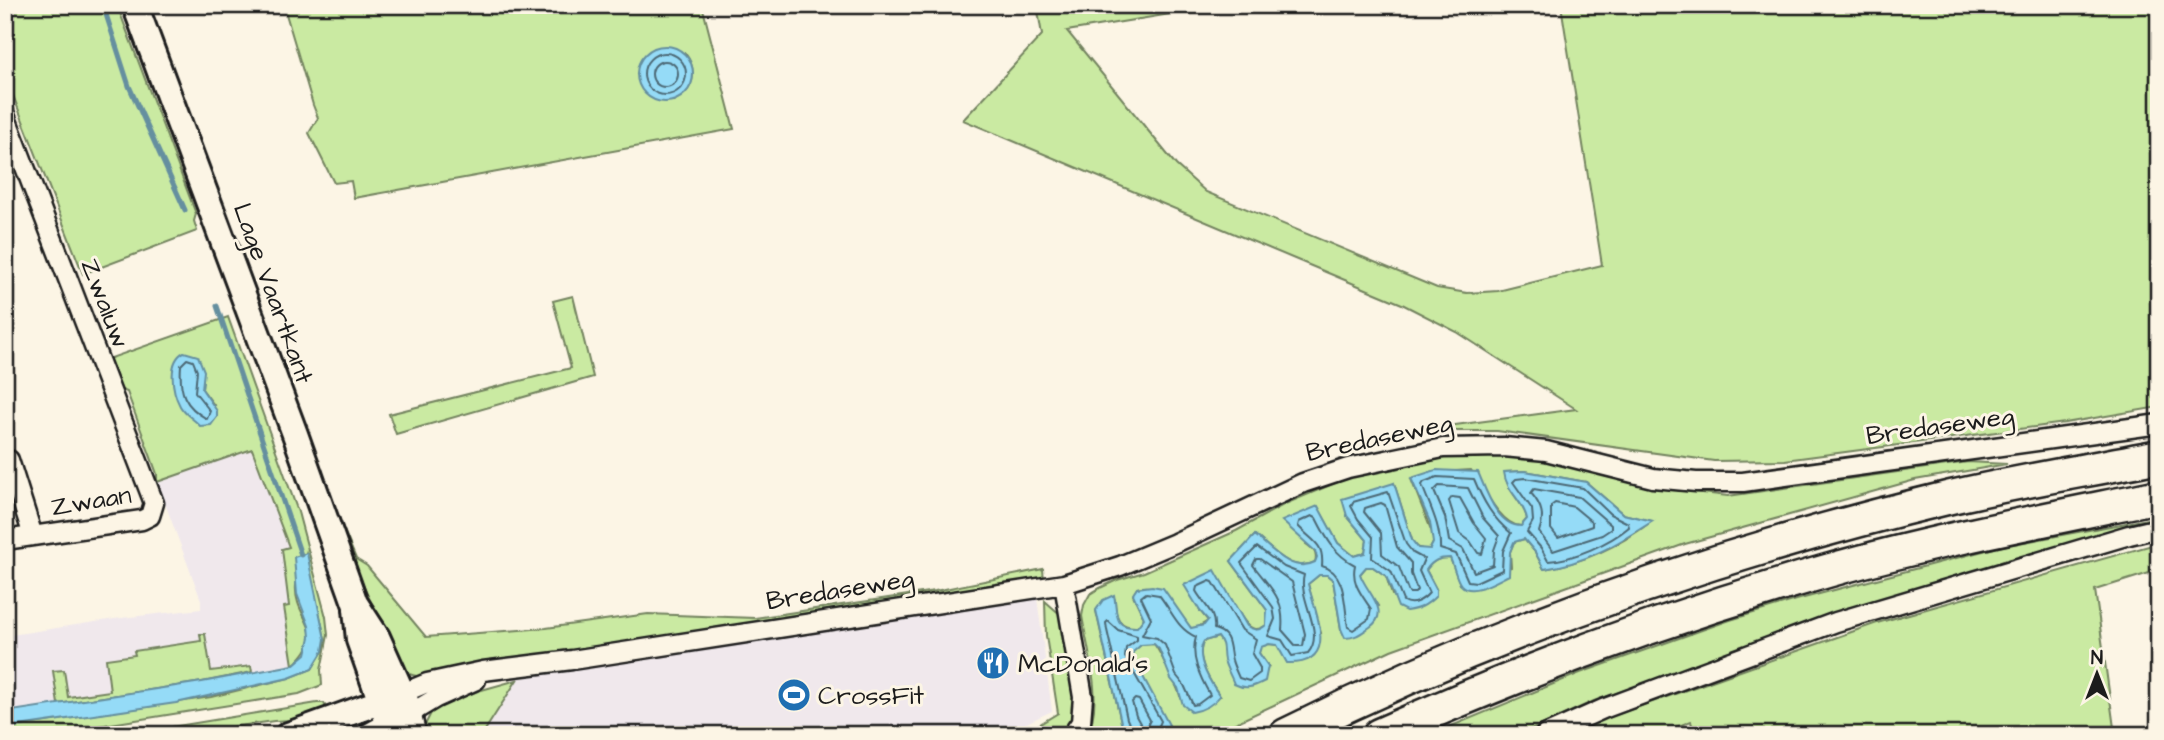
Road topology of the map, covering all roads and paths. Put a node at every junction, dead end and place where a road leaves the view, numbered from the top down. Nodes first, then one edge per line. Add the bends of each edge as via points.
1 (135, 5) edge
2 (6, 120) edge
3 (2159, 424) edge
4 (2159, 456) edge
5 (9, 460) dead end
6 (2159, 496) edge
7 (153, 510) joint
8 (2159, 528) edge
9 (33, 536) junction
10 (5, 540) edge
11 (1064, 584) junction
12 (395, 720) edge
13 (288, 735) edge
14 (1072, 735) edge
15 (1286, 735) edge
16 (1378, 735) edge
17 (1545, 735) edge

1 - 12 street, Lage Vaartkant via 355,603 377,637
2 - 7 street, Zwaluw
3 - 11 street, Bredaseweg via 1743,482 1653,478 1546,451 1443,448 1348,468 1303,483 1164,548
4 - 15 highway via 1953,497 1686,572 1582,607 1418,674
5 - 9 street, Zwaan
6 - 16 highway via 1962,537 1828,571 1597,646
7 - 9 street, Zwaan via 142,520
8 - 17 street via 1836,622
9 - 10 street, Zwaan
11 - 12 street, Bredaseweg via 454,676 427,683
11 - 14 street via 1083,697 1081,722
12 - 13 street, Bredaseweg

